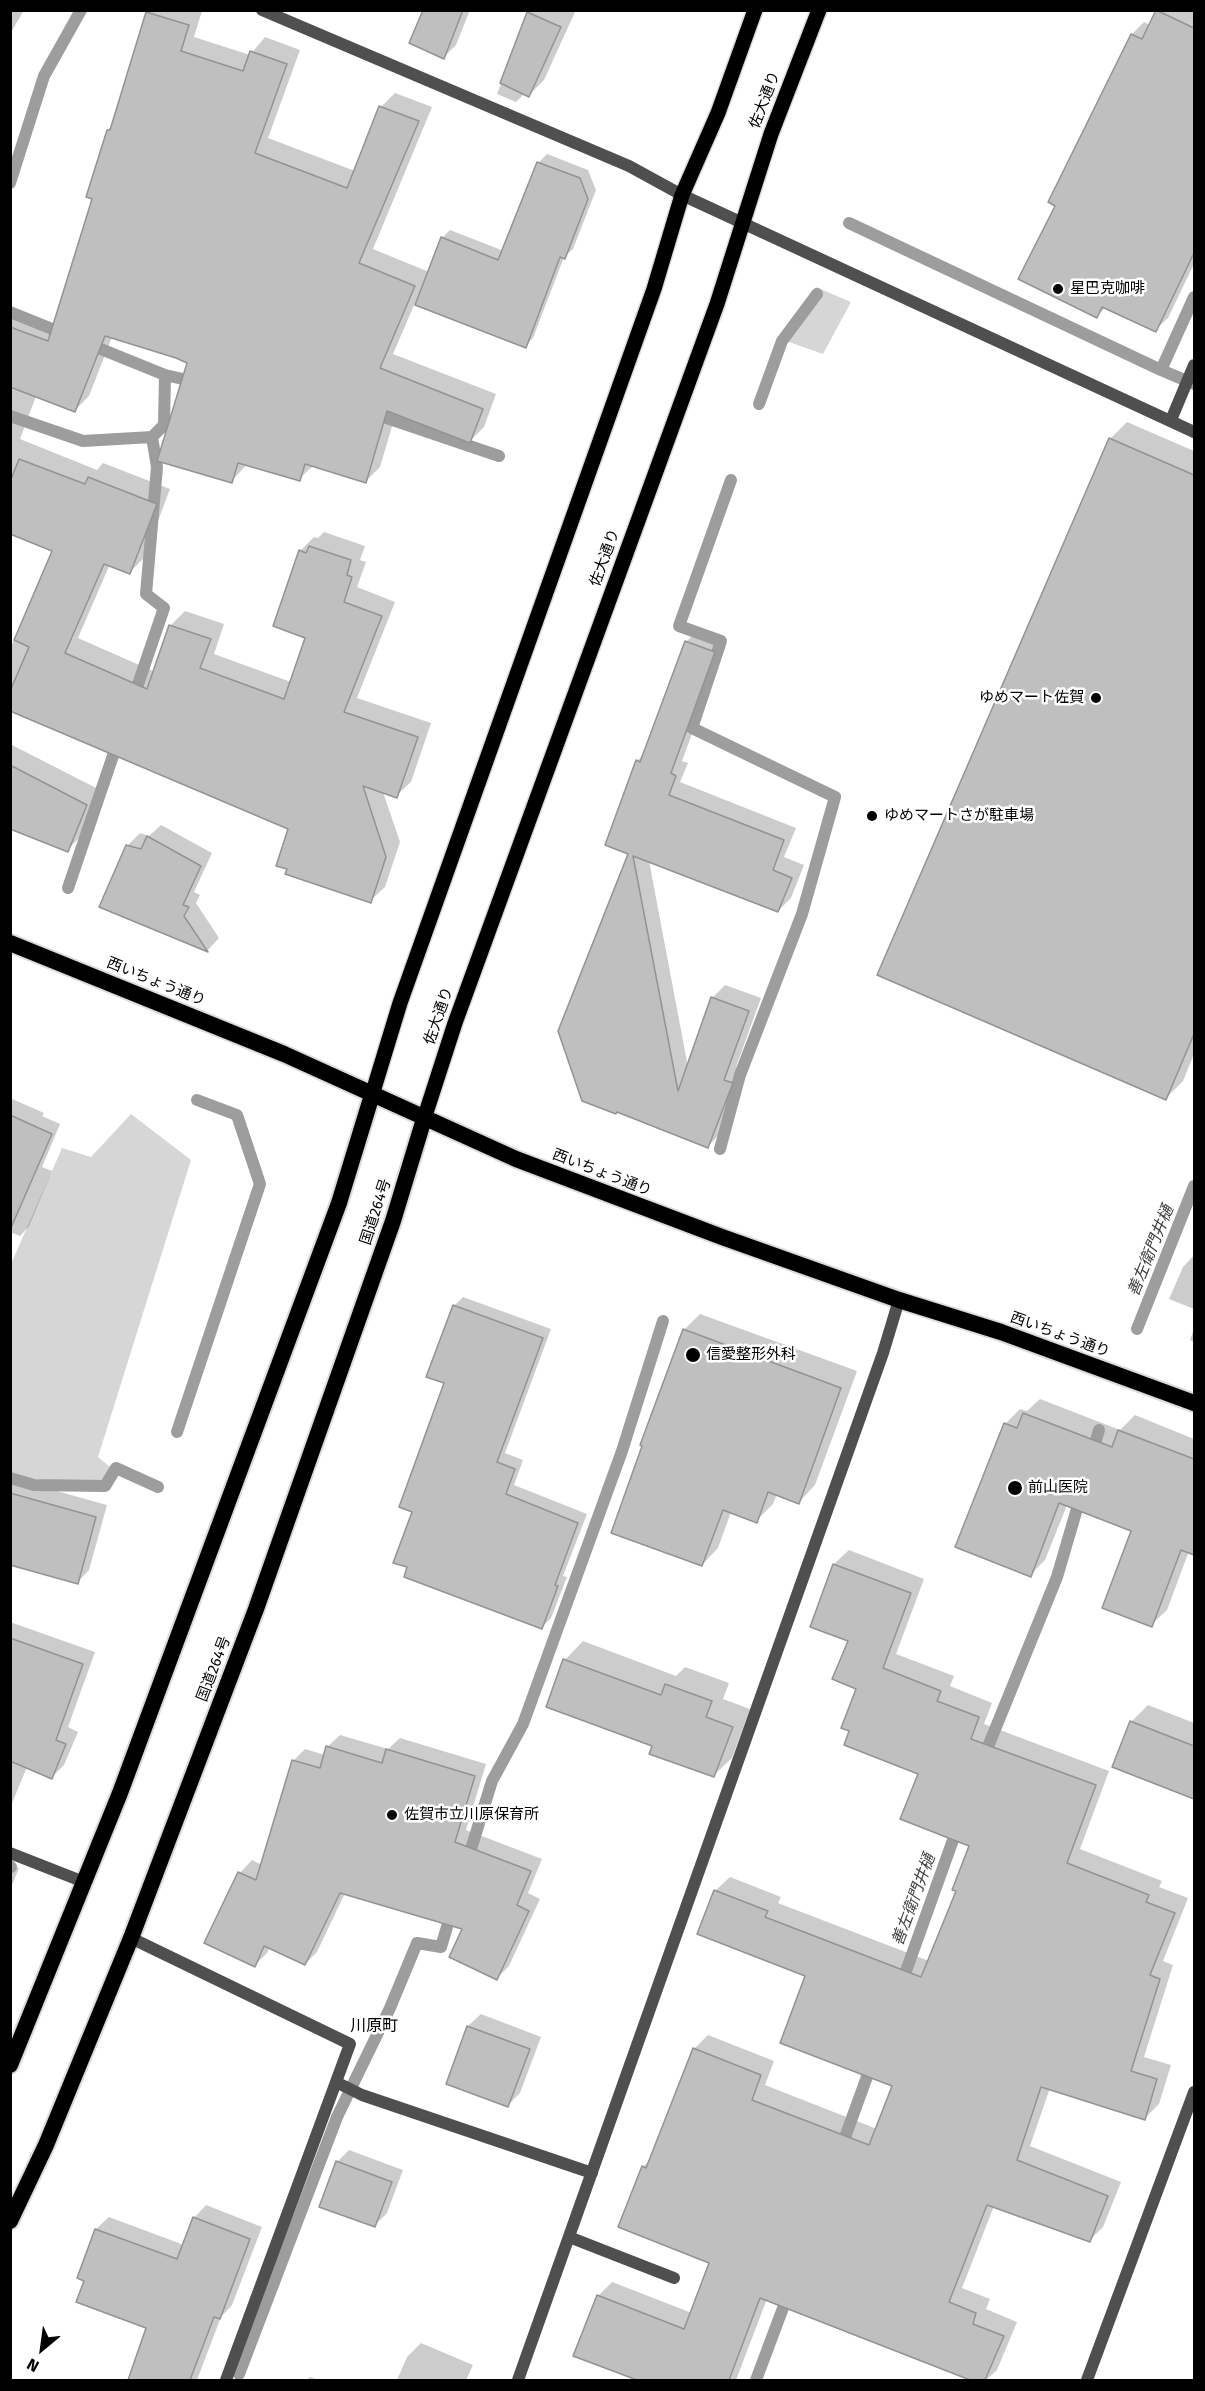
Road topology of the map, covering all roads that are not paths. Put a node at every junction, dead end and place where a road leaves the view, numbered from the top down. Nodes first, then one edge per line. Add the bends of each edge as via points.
1 (262, 10) edge
2 (755, 10) edge
3 (819, 10) edge
4 (682, 195) junction
5 (742, 222) junction
6 (1193, 367) edge
7 (1171, 420) junction
8 (1194, 432) edge
9 (10, 943) edge
10 (372, 1095) junction
11 (424, 1119) junction
12 (899, 1300) junction
13 (1194, 1403) edge
14 (10, 1853) edge
15 (84, 1882) junction
16 (131, 1938) junction
17 (10, 2065) edge
18 (336, 2082) junction
19 (1194, 2092) edge
20 (591, 2173) junction
21 (10, 2221) edge
22 (569, 2237) junction
23 (674, 2278) dead end
24 (226, 2380) edge
25 (518, 2380) edge
26 (1087, 2380) edge

1 - 4 street via 629,166
2 - 4 main road via 718,114
3 - 5 main road, 佐大通り
4 - 5 street
4 - 10 main road via 654,289 400,1003
5 - 7 street
5 - 11 main road, 佐大通り via 717,303 454,1023
6 - 7 street
7 - 8 street
9 - 10 highway, 西いちょう通り via 285,1054
10 - 11 highway, 西いちょう通り
10 - 15 highway via 339,1203
11 - 12 highway, 西いちょう通り via 527,1163
11 - 16 highway, 国道264号 via 393,1221 256,1609
12 - 13 highway, 西いちょう通り via 1001,1332
12 - 20 street
14 - 15 street
15 - 17 highway
16 - 18 street via 350,2044
16 - 21 highway, 国道264号 via 46,2145
18 - 20 street via 363,2095
18 - 24 street
19 - 26 street
20 - 22 street
22 - 23 street
22 - 25 street

